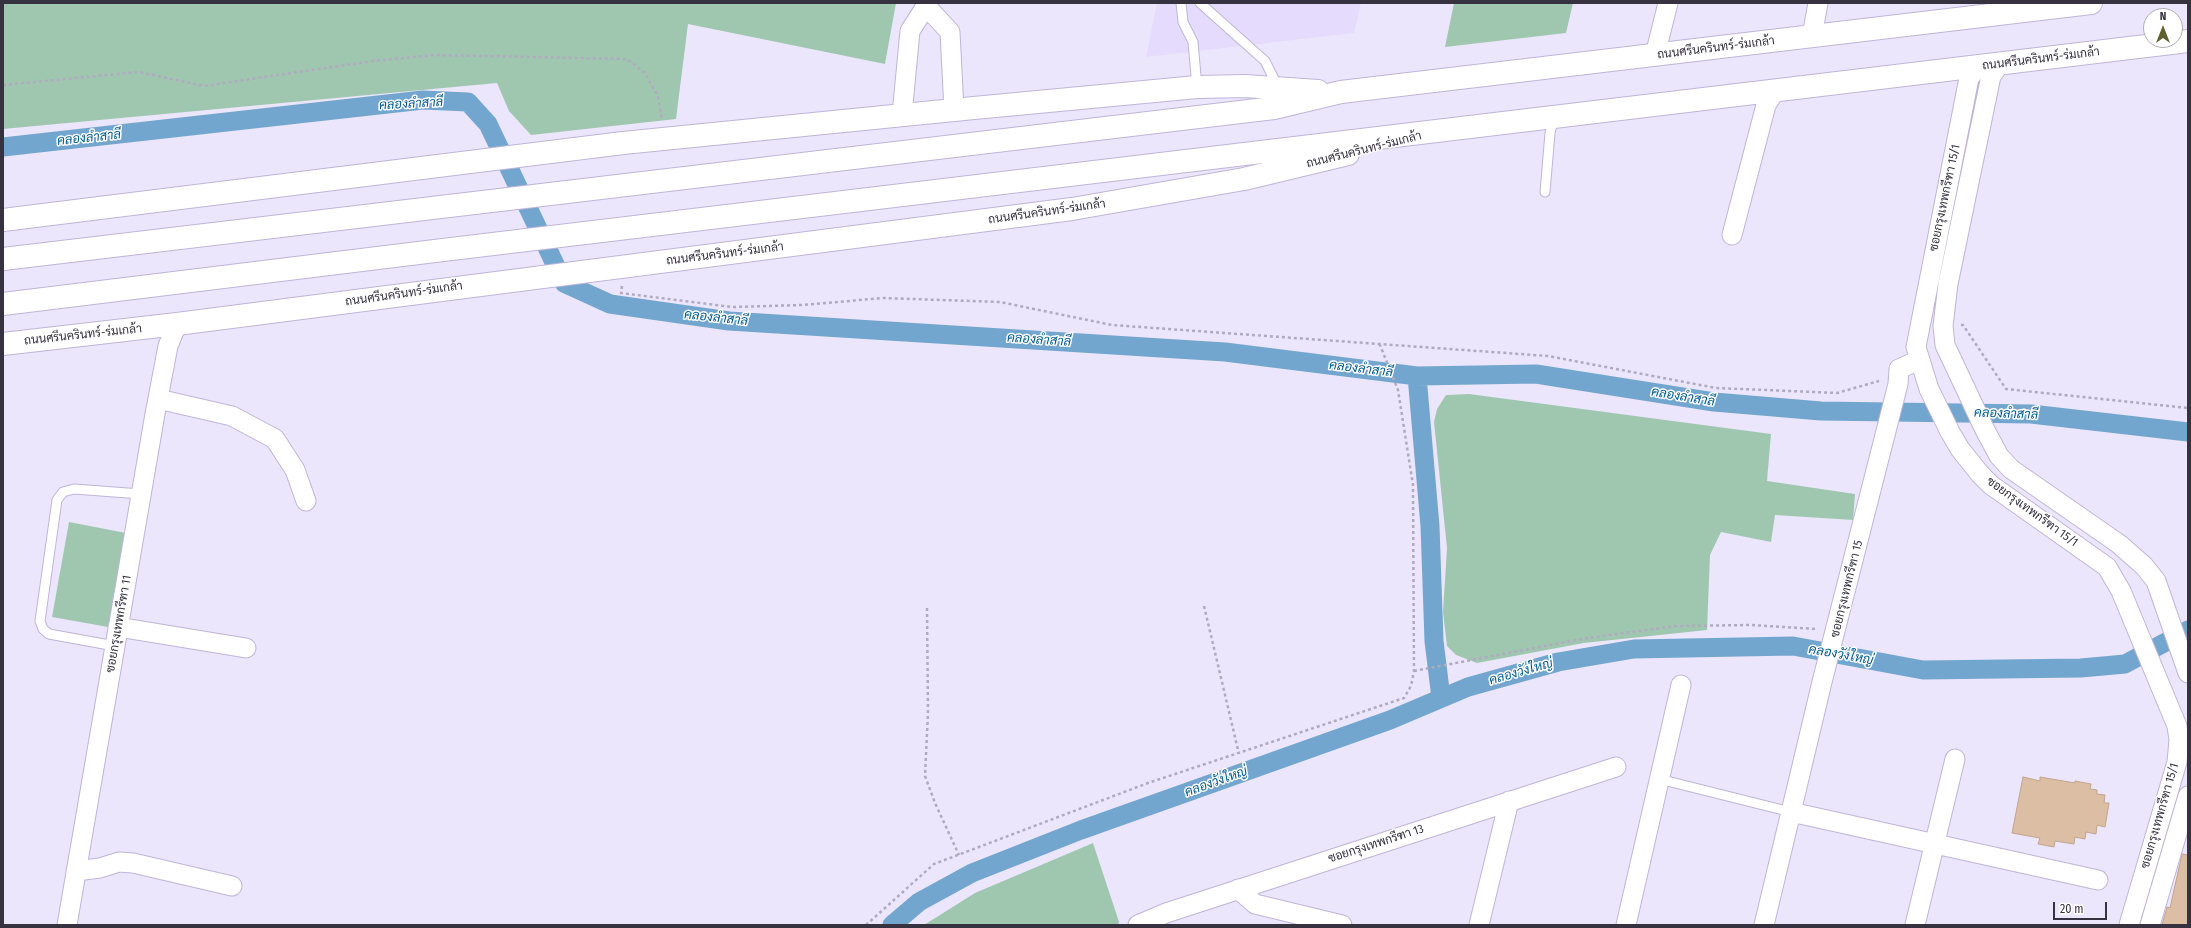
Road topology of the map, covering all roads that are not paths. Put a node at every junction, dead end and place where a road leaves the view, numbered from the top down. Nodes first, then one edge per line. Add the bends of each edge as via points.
1 (1181, 3) edge
2 (1200, 3) edge
3 (1668, 3) edge
4 (1818, 3) edge
5 (2091, 3) edge
6 (926, 4) edge
7 (2007, 8) edge
8 (1812, 36) junction
9 (2188, 41) edge
10 (1655, 55) junction
11 (2000, 64) junction
12 (1978, 66) junction
13 (1197, 87) junction
14 (1278, 88) junction
15 (1775, 91) junction
16 (1341, 92) junction
17 (954, 110) junction
18 (902, 115) junction
19 (1554, 117) junction
20 (1442, 130) junction
21 (1545, 192) dead end
22 (3, 220) edge
23 (1732, 235) dead end
24 (3, 259) edge
25 (3, 304) edge
26 (177, 324) junction
27 (3, 344) edge
28 (1920, 360) junction
29 (158, 399) junction
30 (141, 494) junction
31 (306, 501) dead end
32 (118, 627) junction
33 (115, 646) junction
34 (246, 648) dead end
35 (2188, 673) edge
36 (1681, 685) dead end
37 (1954, 758) dead end
38 (1616, 767) dead end
39 (1659, 778) junction
40 (2188, 796) edge
41 (1509, 801) junction
42 (1791, 812) junction
43 (2156, 833) junction
44 (2182, 838) edge
45 (1934, 844) junction
46 (76, 871) junction
47 (2098, 880) dead end
48 (232, 886) dead end
49 (1238, 889) junction
50 (67, 925) edge
51 (1138, 925) edge
52 (1342, 925) edge
53 (1479, 925) edge
54 (1626, 925) edge
55 (1764, 925) edge
56 (1915, 925) edge
57 (2129, 925) edge
58 (2150, 925) edge

1 - 13 lane via 1183,22 1193,42
2 - 14 lane via 1265,61
3 - 10 street
4 - 8 street
5 - 7 main road, ถนนศรีนครินทร์-ร่มเกล้า
6 - 17 street via 950,32
6 - 18 street via 910,31
7 - 8 main road, ถนนศรีนครินทร์-ร่มเกล้า
8 - 10 main road, ถนนศรีนครินทร์-ร่มเกล้า
9 - 11 main road, ถนนศรีนครินทร์-ร่มเกล้า
10 - 16 main road, ถนนศรีนครินทร์-ร่มเกล้า
11 - 12 main road, ถนนศรีนครินทร์-ร่มเกล้า
11 - 35 street, ซอยกรุงเทพกรีฑา 15/1 via 1991,76 1948,284 1943,326 1945,345 1999,456 2011,469 2119,544 2144,566 2156,581
12 - 15 main road, ถนนศรีนครินทร์-ร่มเกล้า
12 - 28 street, ซอยกรุงเทพกรีฑา 15/1 via 1969,78 1928,281 1916,347
13 - 14 main road, ถนนศรีนครินทร์-ร่มเกล้า
13 - 17 main road, ถนนศรีนครินทร์-ร่มเกล้า
14 - 16 main road, ถนนศรีนครินทร์-ร่มเกล้า
15 - 19 main road, ถนนศรีนครินทร์-ร่มเกล้า
15 - 23 street via 1766,105
16 - 24 main road, ถนนศรีนครินทร์-ร่มเกล้า via 1274,108
17 - 18 main road, ถนนศรีนครินทร์-ร่มเกล้า
18 - 22 main road, ถนนศรีนครินทร์-ร่มเกล้า via 623,143
19 - 20 main road, ถนนศรีนครินทร์-ร่มเกล้า
19 - 21 lane via 1550,133
20 - 25 main road, ถนนศรีนครินทร์-ร่มเกล้า
20 - 26 main road, ถนนศรีนครินทร์-ร่มเกล้า via 1244,179 1080,208
26 - 27 main road, ถนนศรีนครินทร์-ร่มเกล้า
26 - 29 street, ซอยกรุงเทพกรีฑา 11 via 168,346
28 - 42 street, ซอยกรุงเทพกรีฑา 15 via 1899,369 1884,440
28 - 43 street, ซอยกรุงเทพกรีฑา 15/1 via 1929,389 1950,432 1960,449 1991,485 2107,567 2120,591 2177,726 2177,762
29 - 30 street, ซอยกรุงเทพกรีฑา 11
29 - 31 street via 232,416 275,439 295,470
30 - 32 street, ซอยกรุงเทพกรีฑา 11
30 - 33 lane via 74,489 63,492 57,500 40,621 43,629 49,634
32 - 33 street, ซอยกรุงเทพกรีฑา 11
32 - 34 street
33 - 46 street, ซอยกรุงเทพกรีฑา 11
36 - 39 street
37 - 45 street
38 - 41 street, ซอยกรุงเทพกรีฑา 13
39 - 42 lane
39 - 54 street
40 - 44 street, ซอยกรุงเทพกรีฑา 15/1
41 - 49 street, ซอยกรุงเทพกรีฑา 13
41 - 53 street
42 - 45 street
42 - 55 street, ซอยกรุงเทพกรีฑา 15
43 - 44 street
43 - 57 street, ซอยกรุงเทพกรีฑา 15/1
44 - 58 street, ซอยกรุงเทพกรีฑา 15/1
45 - 47 street
45 - 56 street
46 - 48 street via 119,862 133,863
46 - 50 street, ซอยกรุงเทพกรีฑา 11
49 - 51 street, ซอยกรุงเทพกรีฑา 13
49 - 52 street via 1255,904

